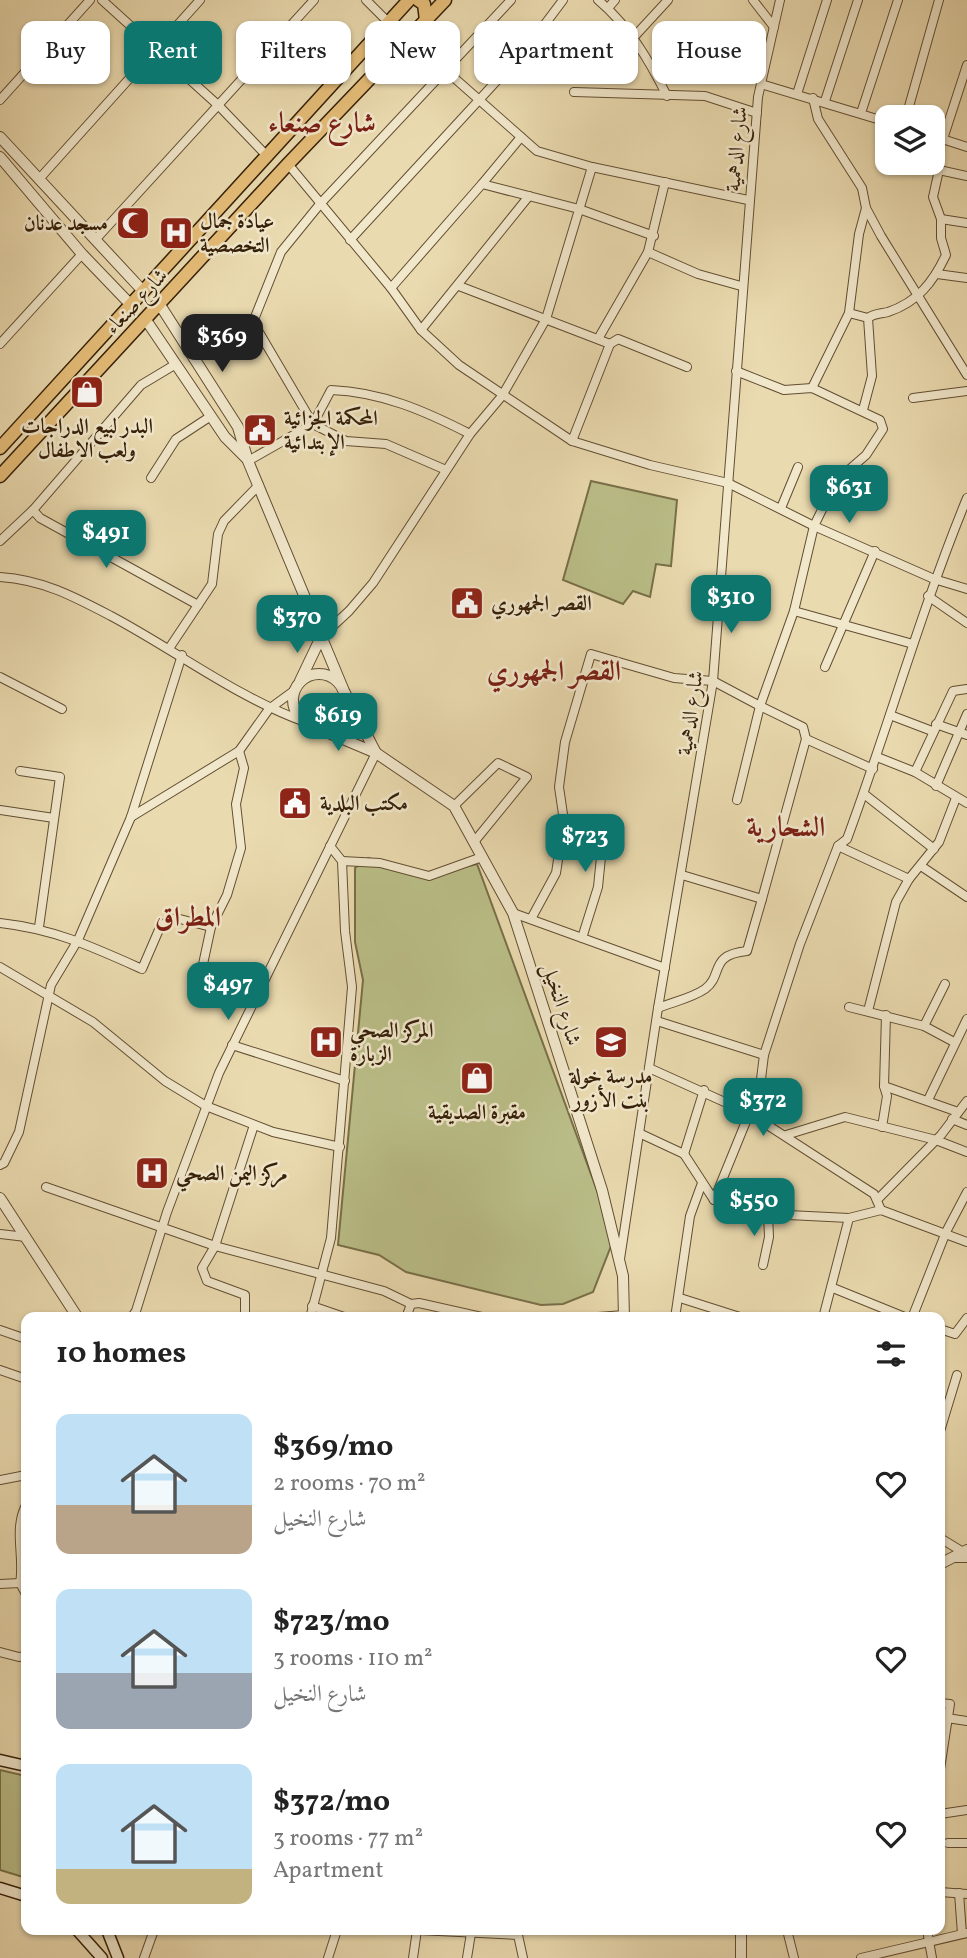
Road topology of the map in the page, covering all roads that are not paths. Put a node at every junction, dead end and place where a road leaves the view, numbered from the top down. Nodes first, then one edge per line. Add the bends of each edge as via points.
1 (90, 0) edge
2 (102, 0) edge
3 (200, 0) edge
4 (314, 0) edge
5 (366, 0) edge
6 (409, 0) edge
7 (418, 0) edge
8 (445, 0) edge
9 (511, 0) edge
10 (563, 0) edge
11 (598, 0) edge
12 (615, 0) edge
13 (668, 0) edge
14 (753, 0) edge
15 (780, 0) edge
16 (828, 0) edge
17 (858, 0) edge
18 (898, 0) edge
19 (939, 0) edge
20 (608, 8) junction
21 (426, 20) joint
22 (125, 21) edge
23 (181, 21) edge
24 (387, 21) edge
25 (389, 21) edge
26 (619, 21) edge
27 (774, 27) junction
28 (638, 33) edge
29 (638, 45) edge
30 (365, 47) edge
31 (460, 56) edge
32 (766, 62) edge
33 (967, 65) edge
34 (460, 82) edge
35 (125, 84) edge
36 (195, 84) edge
37 (365, 84) edge
38 (434, 84) edge
39 (761, 84) joint
40 (574, 92) dead end
41 (797, 94) junction
42 (667, 96) junction
43 (813, 98) junction
44 (0, 100) edge
45 (480, 100) junction
46 (825, 102) junction
47 (909, 105) edge
48 (219, 106) junction
49 (757, 113) junction
50 (861, 113) junction
51 (875, 118) edge
52 (945, 133) edge
53 (521, 136) junction
54 (0, 137) edge
55 (945, 140) edge
56 (967, 146) edge
57 (267, 156) junction
58 (0, 157) edge
59 (288, 164) junction
60 (592, 167) junction
61 (945, 171) edge
62 (938, 175) edge
63 (967, 176) edge
64 (40, 178) junction
65 (665, 182) junction
66 (482, 184) junction
67 (529, 196) junction
68 (748, 200) junction
69 (320, 204) junction
70 (866, 208) junction
71 (579, 209) junction
72 (941, 219) junction
73 (967, 223) edge
74 (654, 236) junction
75 (96, 239) junction
76 (350, 240) junction
77 (648, 252) junction
78 (82, 254) junction
79 (937, 274) junction
80 (967, 278) edge
81 (458, 286) junction
82 (741, 286) junction
83 (391, 288) junction
84 (142, 290) junction
85 (919, 297) junction
86 (130, 304) junction
87 (160, 305) junction
88 (849, 313) junction
89 (868, 318) junction
90 (546, 319) junction
91 (146, 320) junction
92 (421, 330) junction
93 (598, 339) junction
94 (0, 344) edge
95 (610, 344) junction
96 (176, 364) junction
97 (687, 367) dead end
98 (736, 371) junction
99 (967, 374) edge
100 (811, 388) junction
101 (967, 391) edge
102 (502, 396) junction
103 (913, 398) dead end
104 (43, 400) junction
105 (863, 410) junction
106 (57, 415) junction
107 (211, 416) junction
108 (313, 424) junction
109 (19, 427) junction
110 (470, 434) junction
111 (572, 441) junction
112 (31, 442) junction
113 (0, 448) edge
114 (248, 461) junction
115 (799, 467) dead end
116 (446, 470) junction
117 (0, 476) edge
118 (151, 478) dead end
119 (728, 483) junction
120 (259, 485) junction
121 (967, 498) edge
122 (781, 508) junction
123 (33, 510) junction
124 (814, 526) junction
125 (0, 541) edge
126 (874, 551) junction
127 (0, 578) edge
128 (934, 579) junction
129 (967, 589) edge
130 (928, 596) junction
131 (198, 605) junction
132 (794, 611) junction
133 (967, 623) edge
134 (843, 625) junction
135 (321, 637) junction
136 (913, 645) junction
137 (170, 647) junction
138 (182, 655) junction
139 (825, 667) dead end
140 (0, 677) edge
141 (713, 681) junction
142 (296, 688) junction
143 (967, 688) edge
144 (344, 691) junction
145 (760, 706) junction
146 (62, 709) dead end
147 (269, 709) junction
148 (967, 714) edge
149 (890, 715) junction
150 (309, 724) junction
151 (934, 727) junction
152 (963, 734) edge
153 (806, 739) junction
154 (239, 751) junction
155 (376, 752) junction
156 (877, 757) junction
157 (873, 769) junction
158 (20, 771) dead end
159 (915, 772) junction
160 (936, 786) junction
161 (864, 794) junction
162 (956, 799) junction
163 (737, 800) dead end
164 (967, 803) edge
165 (454, 806) junction
166 (0, 810) edge
167 (131, 817) junction
168 (54, 818) junction
169 (564, 821) junction
170 (474, 842) junction
171 (330, 846) junction
172 (838, 846) junction
173 (934, 849) junction
174 (482, 857) junction
175 (342, 862) junction
176 (921, 866) junction
177 (682, 875) junction
178 (909, 879) junction
179 (967, 897) edge
180 (762, 899) junction
181 (513, 912) junction
182 (531, 919) junction
183 (0, 923) edge
184 (211, 926) junction
185 (39, 927) junction
186 (582, 938) junction
187 (78, 940) junction
188 (0, 967) edge
189 (665, 968) junction
190 (945, 984) dead end
191 (197, 992) dead end
192 (49, 996) junction
193 (849, 1007) dead end
194 (658, 1008) junction
195 (868, 1011) junction
196 (886, 1015) junction
197 (967, 1019) edge
198 (657, 1021) junction
199 (924, 1026) junction
200 (954, 1042) junction
201 (232, 1045) junction
202 (764, 1055) junction
203 (649, 1068) junction
204 (345, 1080) junction
205 (884, 1086) junction
206 (704, 1090) junction
207 (928, 1100) junction
208 (967, 1101) edge
209 (206, 1106) junction
210 (750, 1113) junction
211 (955, 1116) junction
212 (254, 1125) junction
213 (967, 1125) edge
214 (882, 1127) junction
215 (639, 1133) junction
216 (786, 1135) junction
217 (936, 1140) junction
218 (340, 1147) junction
219 (967, 1152) edge
220 (684, 1154) junction
221 (0, 1165) edge
222 (702, 1183) junction
223 (46, 1187) dead end
224 (967, 1192) edge
225 (0, 1198) edge
226 (715, 1200) junction
227 (877, 1200) junction
228 (881, 1210) junction
229 (768, 1213) junction
230 (849, 1218) junction
231 (162, 1228) junction
232 (946, 1233) junction
233 (0, 1234) edge
234 (26, 1237) junction
235 (967, 1242) edge
236 (215, 1246) junction
237 (620, 1262) junction
238 (763, 1265) dead end
239 (322, 1276) junction
240 (833, 1288) junction
241 (680, 1298) junction
242 (411, 1304) junction
243 (312, 1306) junction
244 (74, 1312) edge
245 (135, 1312) edge
246 (245, 1312) edge
247 (311, 1312) edge
248 (330, 1312) edge
249 (409, 1312) edge
250 (454, 1312) edge
251 (624, 1312) edge
252 (676, 1312) edge
253 (724, 1312) edge
254 (824, 1312) edge
255 (891, 1312) edge
256 (914, 1312) edge
257 (967, 1318) edge
258 (945, 1331) edge
259 (1, 1333) edge
260 (21, 1338) edge
261 (0, 1370) edge
262 (957, 1375) dead end
263 (21, 1377) edge
264 (945, 1415) edge
265 (21, 1476) edge
266 (0, 1480) edge
267 (21, 1522) edge
268 (945, 1541) edge
269 (966, 1553) edge
270 (945, 1562) edge
271 (20, 1583) joint
272 (0, 1584) edge
273 (0, 1652) edge
274 (21, 1657) edge
275 (945, 1704) edge
276 (947, 1718) junction
277 (967, 1721) edge
278 (945, 1733) edge
279 (0, 1760) edge
280 (21, 1765) edge
281 (967, 1810) edge
282 (945, 1813) edge
283 (948, 1843) dead end
284 (967, 1843) edge
285 (0, 1888) edge
286 (945, 1892) edge
287 (963, 1893) edge
288 (21, 1895) edge
289 (965, 1933) edge
290 (81, 1935) edge
291 (109, 1935) edge
292 (152, 1935) edge
293 (335, 1935) edge
294 (416, 1935) edge
295 (471, 1935) edge
296 (518, 1935) edge
297 (741, 1935) edge
298 (788, 1935) edge
299 (927, 1935) edge
300 (928, 1942) junction
301 (102, 1958) edge
302 (118, 1958) edge
303 (144, 1958) edge
304 (328, 1958) edge
305 (413, 1958) edge
306 (467, 1958) edge
307 (523, 1958) edge
308 (741, 1958) edge
309 (794, 1958) edge
310 (862, 1958) edge
311 (932, 1958) edge

1 - 44 street
2 - 22 street
3 - 23 street
4 - 48 street
5 - 24 street
6 - 25 highway, شارع صنعاء
7 - 21 highway via 424,4
8 - 21 highway, شارع صنعاء
9 - 31 street
10 - 45 street
11 - 20 street
12 - 20 street
13 - 28 street
14 - 27 street
15 - 27 street, شارع الدهمية
16 - 41 street
17 - 46 street
18 - 50 street
19 - 47 street
20 - 26 street
27 - 32 street, شارع الدهمية
29 - 42 street
30 - 57 highway, شارع صنعاء
33 - 52 street
34 - 45 street
35 - 64 street
36 - 48 street
37 - 59 highway, شارع صنعاء
38 - 69 street
39 - 41 street
39 - 49 street, شارع الدهمية
40 - 42 street
41 - 43 street
42 - 49 street via 705,96
43 - 46 street
43 - 70 street via 818,119 862,188
45 - 53 street
45 - 76 street
46 - 50 street
48 - 57 street
48 - 75 street
49 - 68 street, شارع الدهمية
50 - 51 street
53 - 60 street via 537,151
53 - 66 street
54 - 64 street
55 - 56 street
57 - 84 highway, شارع صنعاء
58 - 78 street
59 - 69 street
59 - 87 highway, شارع صنعاء
60 - 65 street
60 - 71 street
61 - 63 street
62 - 72 street via 933,197
64 - 75 street
65 - 68 street
65 - 74 street
66 - 67 street
66 - 83 street
67 - 71 street
67 - 81 street
68 - 82 street, شارع الدهمية
69 - 76 street
69 - 108 street via 281,251 253,322
70 - 85 street
70 - 88 street
71 - 74 street
71 - 90 street
72 - 73 street
72 - 79 street via 946,255
74 - 77 street
75 - 84 street
76 - 83 street
77 - 82 street
77 - 93 street
78 - 86 street
78 - 94 street
79 - 80 street
79 - 85 street
81 - 90 street
81 - 92 street
82 - 98 street, شارع الدهمية
83 - 92 street
84 - 86 highway, شارع صنعاء
85 - 89 street
85 - 99 street
86 - 104 highway, شارع صنعاء
87 - 91 highway, شارع صنعاء
87 - 114 street via 238,427
88 - 89 street
88 - 100 street
89 - 105 street via 872,376
90 - 93 street
90 - 102 street
91 - 96 street
91 - 106 highway, شارع صنعاء
92 - 102 street
93 - 95 street
95 - 97 street via 618,339
95 - 111 street
96 - 107 street
96 - 123 street via 141,384
98 - 100 street via 783,390
98 - 119 street, شارع الدهمية
100 - 105 street
101 - 103 street
102 - 110 street
102 - 111 street
104 - 106 highway via 48,415
104 - 109 highway, شارع صنعاء
105 - 124 street via 880,420 883,429 866,455 836,481
106 - 112 highway, شارع صنعاء
107 - 114 street
107 - 118 street via 177,439
108 - 110 street via 331,390 363,391 419,408
108 - 114 street
108 - 116 street via 346,441 386,444
109 - 112 highway via 29,429
109 - 113 highway, شارع صنعاء
110 - 116 street
111 - 119 street
112 - 117 highway, شارع صنعاء
114 - 120 street
115 - 122 street
116 - 135 street via 373,583
119 - 122 street
119 - 141 street, شارع الدهمية
120 - 131 street via 224,521 212,584
120 - 135 street
121 - 128 street
122 - 124 street
123 - 125 street
123 - 131 street
124 - 126 street
124 - 132 street
126 - 128 street
126 - 134 street
127 - 137 street via 57,587
128 - 129 street
128 - 130 street
130 - 133 street
130 - 136 street
131 - 137 street
132 - 134 street
132 - 145 street
134 - 136 street
134 - 139 street
135 - 142 street
135 - 144 street
136 - 149 street
137 - 138 street
138 - 147 street
138 - 167 street
140 - 146 street
141 - 145 street
141 - 169 street via 674,678 591,654 565,742 559,787
141 - 177 street, شارع الدهمية
142 - 144 street via 305,678 323,674
142 - 147 street
142 - 150 street via 294,708
143 - 151 street via 953,691
144 - 150 street via 344,708 335,721
144 - 155 street
145 - 153 street via 803,727
145 - 163 street
147 - 150 street
147 - 154 street
148 - 152 street
149 - 151 street
149 - 156 street
150 - 155 street, شارع النخيل
151 - 152 street
151 - 159 street
152 - 160 street
153 - 157 street
153 - 180 street
154 - 167 street
154 - 184 street via 244,768 236,804 242,848
155 - 165 street, شارع النخيل
155 - 171 street
156 - 157 street
156 - 159 street
157 - 161 street
158 - 168 street via 60,777
159 - 160 street
160 - 162 street
161 - 172 street via 847,839
161 - 173 street
162 - 164 street
162 - 173 street
165 - 170 street, شارع النخيل
165 - 170 street via 498,763 527,777
166 - 168 street
167 - 187 street
168 - 185 street
169 - 182 street via 556,873
169 - 186 street via 600,830 603,837 598,887
170 - 174 street, شارع النخيل
171 - 175 street
171 - 201 street
172 - 178 street
172 - 202 street
173 - 176 street
174 - 175 street via 429,876 380,863
174 - 181 street, شارع النخيل
175 - 204 street via 352,987
176 - 178 street
176 - 179 street
177 - 180 street
177 - 189 street, شارع الدهمية
178 - 195 street via 896,902
180 - 194 street via 747,951 723,958 707,988
181 - 182 street
181 - 237 street, شارع النخيل via 602,1190
182 - 186 street
183 - 185 street
184 - 187 street via 176,918 161,925 142,969
184 - 191 street
185 - 187 street
186 - 189 street
187 - 192 street
188 - 192 street
189 - 194 street, شارع الدهمية
190 - 199 street
192 - 209 street via 93,1022 165,1081
192 - 221 street via 19,1132
193 - 195 street
194 - 198 street, شارع الدهمية
195 - 196 street
196 - 199 street
196 - 205 street
197 - 200 street
198 - 202 street
198 - 203 street, شارع الدهمية
199 - 200 street
200 - 207 street
201 - 204 street
201 - 209 street
202 - 210 street via 760,1087
203 - 206 street
203 - 215 street, شارع الدهمية
204 - 218 street
205 - 207 street
205 - 214 street
206 - 210 street
206 - 220 street
207 - 211 street
208 - 211 street
209 - 212 street
209 - 231 street
210 - 216 street
210 - 226 street
211 - 213 street
211 - 217 street
212 - 218 street
212 - 236 street
214 - 216 street via 845,1117
214 - 217 street
215 - 220 street
215 - 237 street, شارع الدهمية
216 - 227 street
217 - 219 street
217 - 227 street
218 - 239 street via 331,1238
220 - 222 street
222 - 226 street
222 - 241 street via 690,1216
223 - 231 street
224 - 232 street
225 - 234 street
226 - 229 street
227 - 228 street
228 - 230 street
228 - 232 street
229 - 230 street
229 - 238 street
230 - 240 street
231 - 236 street
231 - 245 street
232 - 235 street
232 - 256 street
233 - 234 street
234 - 244 street
236 - 239 street
236 - 246 street via 202,1268 204,1275 207,1281 245,1296
237 - 251 street, شارع النخيل
239 - 242 street via 384,1291
239 - 243 street
240 - 254 street
240 - 255 street
241 - 252 street
241 - 253 street
242 - 249 street
242 - 250 street
243 - 247 street
243 - 248 street
257 - 258 street via 955,1334
259 - 260 street
261 - 263 street
262 - 264 street
265 - 266 street
267 - 271 street
268 - 269 street
269 - 270 street
271 - 272 street
273 - 274 street
275 - 276 street via 950,1704
276 - 277 street
276 - 278 street
279 - 280 main road
281 - 282 street
283 - 284 street
285 - 288 main road
286 - 287 street
287 - 289 street
289 - 300 street
290 - 301 main road
291 - 302 main road
292 - 303 street
293 - 304 street
294 - 305 street
295 - 306 street
296 - 307 street
297 - 308 street
298 - 309 street
299 - 300 street
300 - 310 street
300 - 311 street

